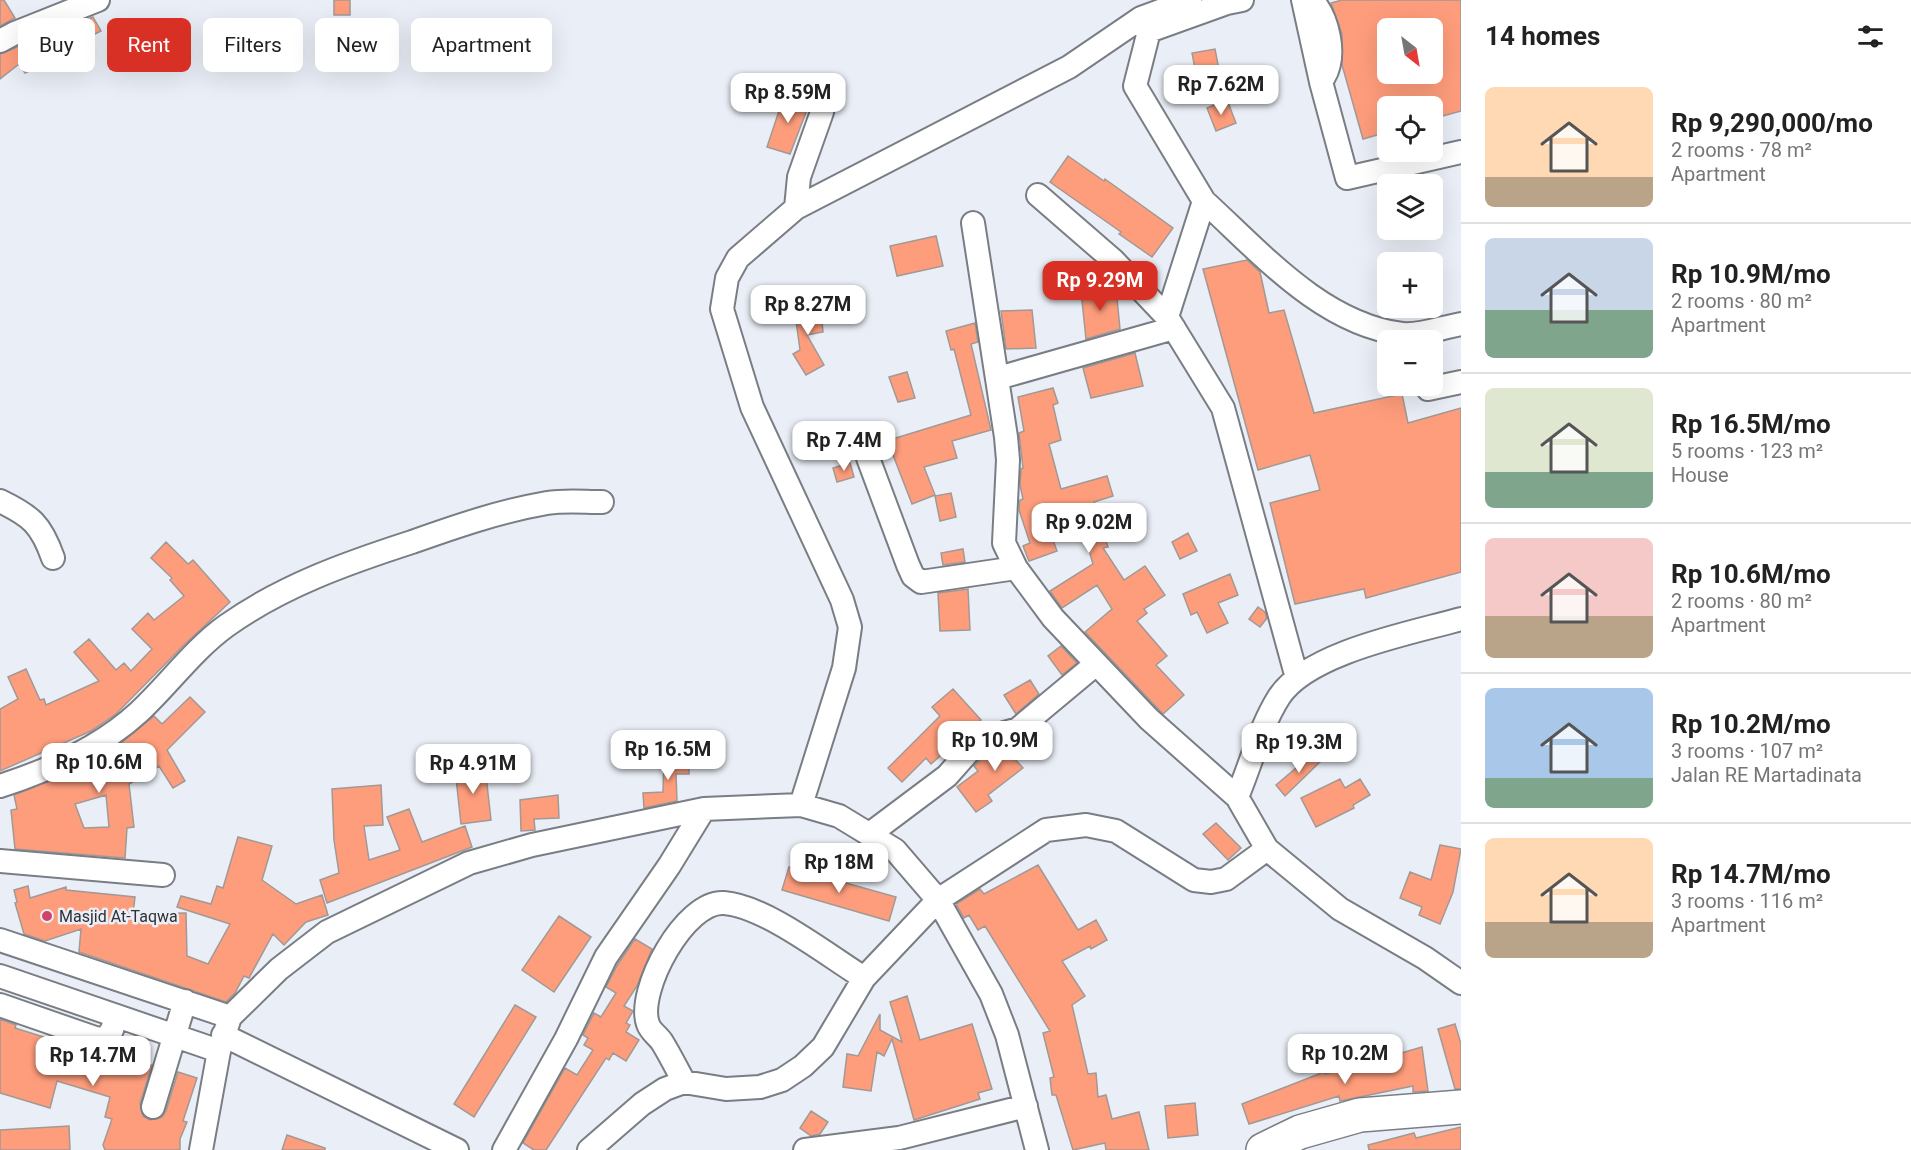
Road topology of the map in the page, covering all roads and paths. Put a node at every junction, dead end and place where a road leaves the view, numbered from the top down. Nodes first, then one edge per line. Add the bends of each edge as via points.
1 (98, 0) edge
2 (1190, 0) edge
3 (1242, 0) edge
4 (1303, 0) edge
5 (1312, 0) edge
6 (0, 41) edge
7 (1321, 82) junction
8 (822, 112) dead end
9 (1461, 152) edge
10 (1038, 195) dead end
11 (1204, 201) junction
12 (796, 208) junction
13 (973, 223) dead end
14 (1171, 322) junction
15 (1461, 324) edge
16 (1383, 330) edge
17 (1435, 330) edge
18 (998, 378) junction
19 (1461, 382) edge
20 (1443, 386) edge
21 (868, 458) dead end
22 (0, 501) edge
23 (602, 502) dead end
24 (53, 558) dead end
25 (1016, 568) junction
26 (1461, 619) edge
27 (1096, 664) junction
28 (1297, 678) junction
29 (0, 786) edge
30 (1245, 798) junction
31 (801, 805) junction
32 (704, 809) junction
33 (871, 833) junction
34 (1267, 849) junction
35 (0, 861) edge
36 (163, 874) dead end
37 (938, 900) junction
38 (1344, 905) junction
39 (0, 940) edge
40 (1461, 967) edge
41 (0, 976) edge
42 (864, 978) junction
43 (1461, 983) edge
44 (184, 1001) junction
45 (0, 1005) edge
46 (116, 1016) junction
47 (224, 1034) junction
48 (174, 1035) junction
49 (684, 1082) junction
50 (1026, 1106) junction
51 (153, 1107) dead end
52 (1461, 1107) edge
53 (201, 1150) edge
54 (457, 1150) edge
55 (504, 1150) edge
56 (589, 1150) edge
57 (804, 1150) edge
58 (1038, 1150) edge
59 (1263, 1150) edge

1 - 6 street
2 - 12 street via 1142,18 1069,67
3 - 11 street via 1149,31 1135,86
4 - 7 street
5 - 7 street via 1320,9 1330,43 1330,67
7 - 9 street via 1347,178
8 - 12 street via 799,177
10 - 14 street via 1113,260
11 - 14 street
11 - 16 street via 1299,286 1351,320
12 - 31 street via 738,258 727,278 722,309 752,407 849,618 844,668
13 - 18 street
14 - 18 street
14 - 28 street via 1223,408
15 - 17 street
18 - 25 street via 1008,460 1004,543
19 - 20 street
21 - 25 street via 908,565 921,582
22 - 24 street via 30,516
23 - 29 street via 550,503 485,517 291,587 226,626 111,735 66,760
25 - 27 street via 1053,618
26 - 28 street via 1333,656
27 - 30 street via 1149,719
27 - 33 street via 1018,729 991,737 971,749 947,776
28 - 30 street via 1281,694 1266,720 1248,770
30 - 34 street
30 - 38 street via 1283,850
31 - 32 street
31 - 33 street via 839,816
32 - 47 street via 532,845 469,863 327,932 279,969
32 - 55 street via 606,957
33 - 37 street via 895,850
34 - 37 street via 1226,879 1211,882 1194,880 1116,831 1086,825 1063,827 1046,830
34 - 38 street
35 - 36 street
37 - 42 street
37 - 50 street via 991,994 1007,1035
38 - 40 street via 1392,922
38 - 43 street
39 - 44 street
41 - 46 street
42 - 49 street via 823,1047 782,1080 760,1087 726,1089
42 - 49 street via 751,908 721,903 698,914 681,927 667,948 645,1002 648,1025
44 - 47 street
44 - 48 street
45 - 46 street via 98,1039 107,1037
46 - 48 street
47 - 48 street
47 - 53 street
47 - 54 street
48 - 51 street
49 - 56 street via 642,1104
50 - 57 street via 899,1138
50 - 58 street
52 - 59 highway via 1360,1115 1300,1132

